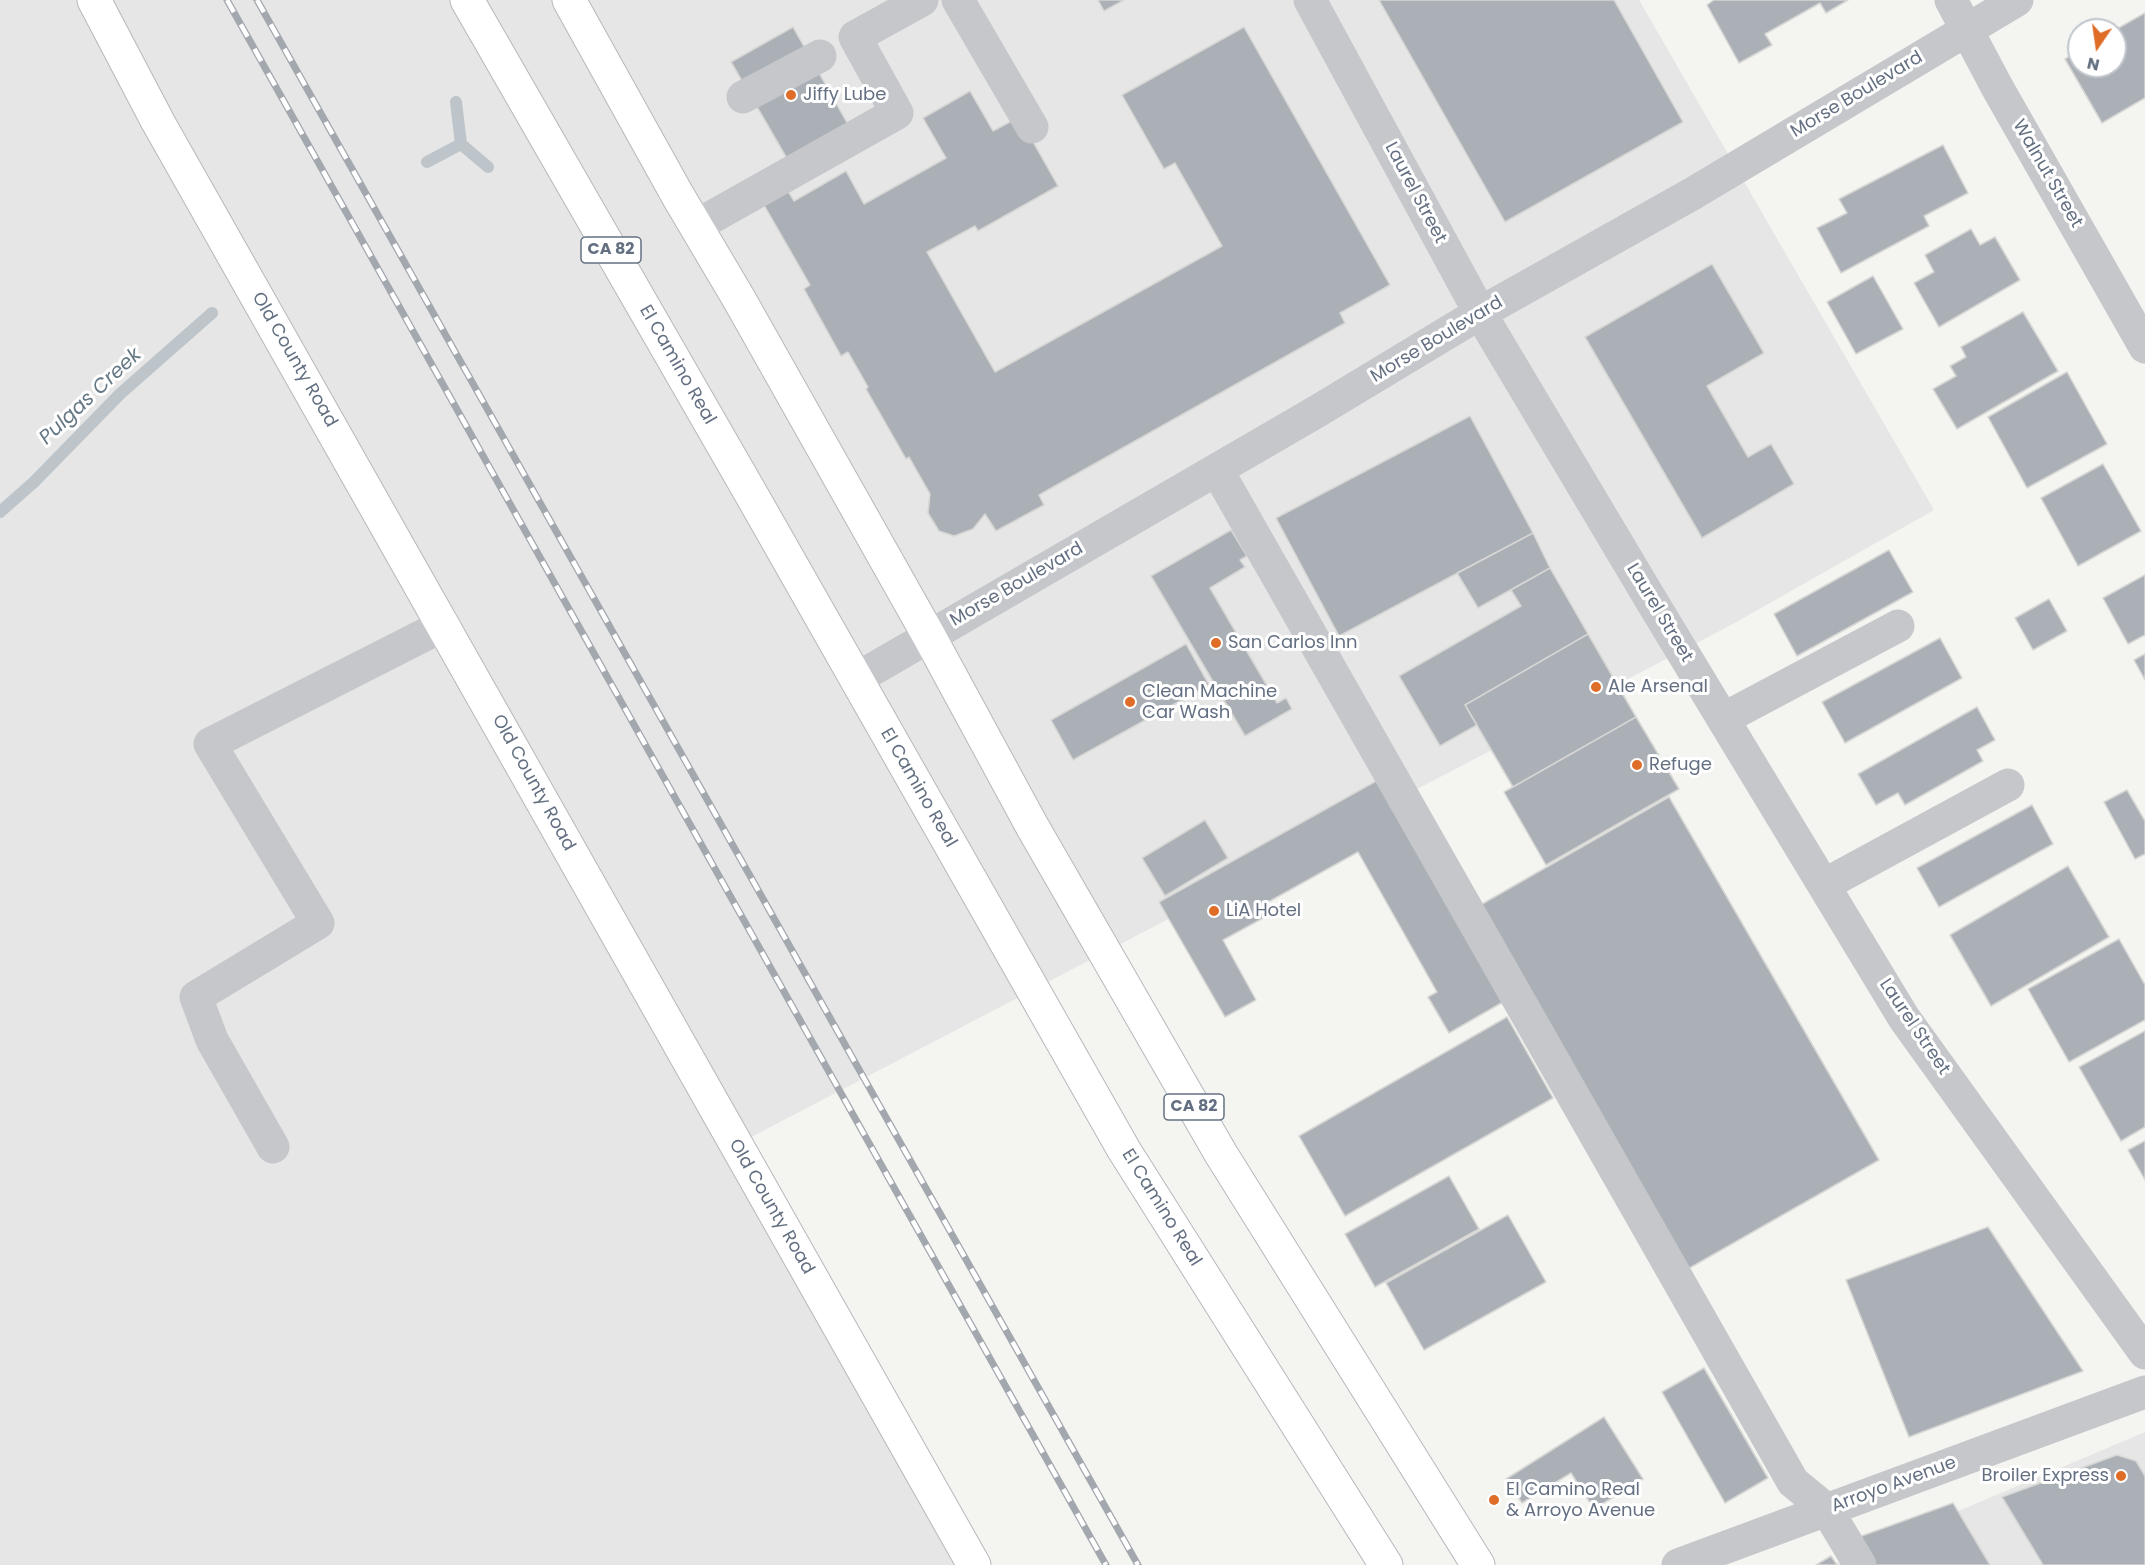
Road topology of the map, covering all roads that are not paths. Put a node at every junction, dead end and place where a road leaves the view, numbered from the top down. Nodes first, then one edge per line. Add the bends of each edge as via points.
1 (93, 0) edge
2 (467, 0) edge
3 (569, 0) edge
4 (922, 0) edge
5 (958, 0) edge
6 (1310, 0) edge
7 (1950, 0) edge
8 (2017, 0) edge
9 (1967, 29) junction
10 (820, 56) dead end
11 (743, 97) dead end
12 (1032, 127) dead end
13 (696, 226) junction
14 (1480, 313) junction
15 (2145, 347) edge
16 (1217, 470) junction
17 (444, 625) junction
18 (1898, 626) dead end
19 (929, 636) junction
20 (856, 679) junction
21 (1723, 719) junction
22 (2008, 785) dead end
23 (1824, 885) junction
24 (273, 1147) dead end
25 (2145, 1353) edge
26 (2145, 1392) edge
27 (1827, 1510) junction
28 (974, 1565) edge
29 (1386, 1565) edge
30 (1479, 1565) edge
31 (1678, 1565) edge
32 (1860, 1565) edge

1 - 17 main road, Old County Road
2 - 20 main road, El Camino Real / CA 82
3 - 13 main road, CA 82
4 - 13 street via 855,37 897,112
5 - 12 street
6 - 14 street, Laurel Street
7 - 9 street, Walnut Street
8 - 9 street, Morse Boulevard
9 - 14 street, Morse Boulevard via 1692,194
9 - 15 street, Walnut Street
10 - 11 street
13 - 19 main road, CA 82
14 - 16 street, Morse Boulevard
14 - 21 street, Laurel Street
16 - 19 street, Morse Boulevard
16 - 27 street via 1793,1482
17 - 24 street via 210,744 318,923 196,997 212,1040
17 - 28 main road, Old County Road
18 - 21 street
19 - 20 street, Morse Boulevard
19 - 30 main road, CA 82 via 1032,826 1221,1154
20 - 29 main road, El Camino Real / CA 82 via 1124,1150
21 - 23 street, Laurel Street
22 - 23 street
23 - 25 street, Laurel Street via 1904,1018
26 - 27 street, Arroyo Avenue
27 - 31 street, Arroyo Avenue
27 - 32 street

